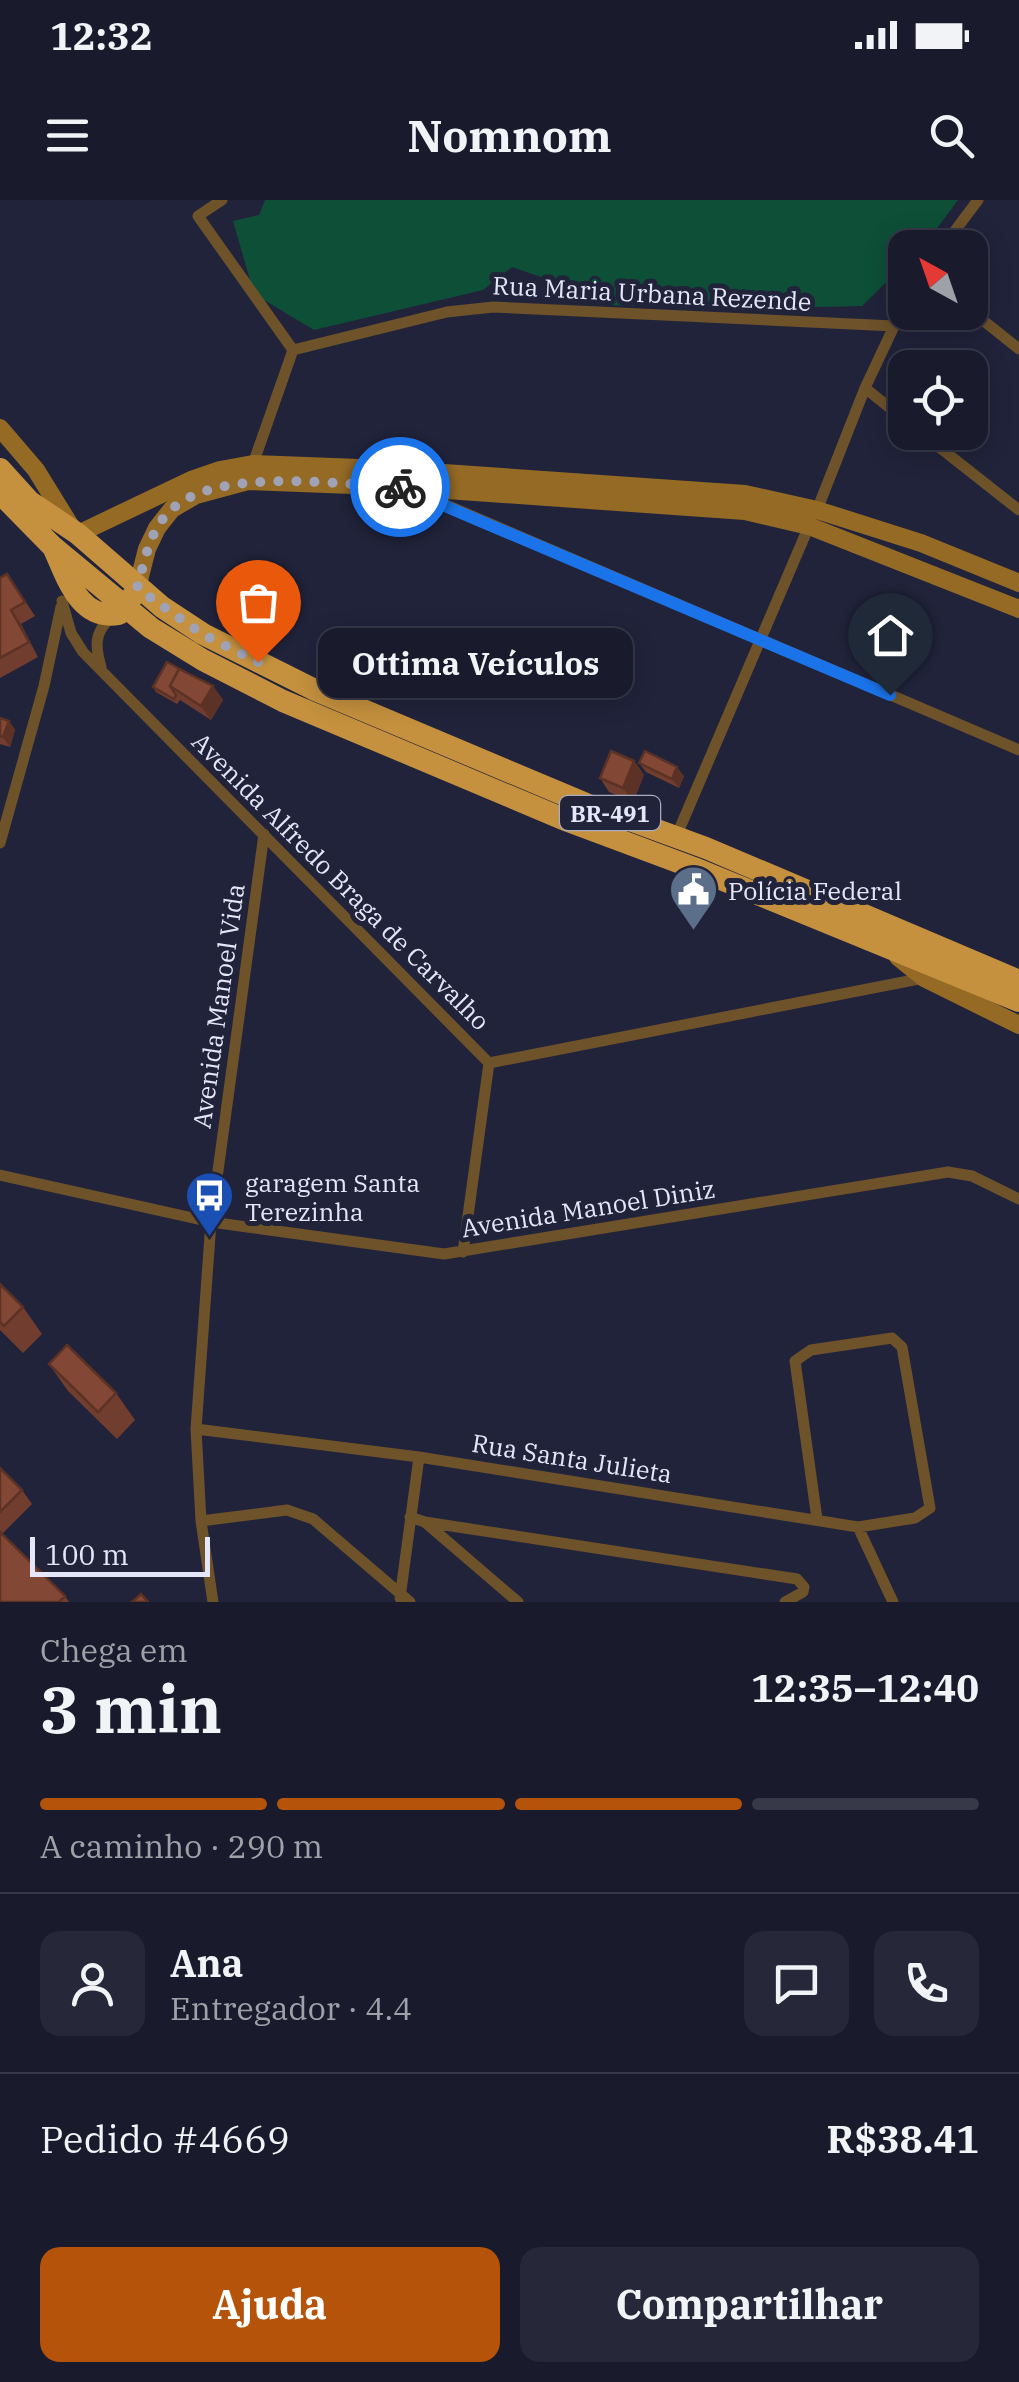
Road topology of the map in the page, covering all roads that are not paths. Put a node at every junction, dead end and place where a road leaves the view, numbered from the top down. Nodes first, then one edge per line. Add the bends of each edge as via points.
1 (222, 200) edge
2 (978, 200) edge
3 (956, 230) edge
4 (988, 324) edge
5 (888, 326) edge
6 (892, 330) edge
7 (1019, 349) edge
8 (294, 350) junction
9 (864, 388) junction
10 (888, 407) edge
11 (0, 428) edge
12 (943, 450) edge
13 (252, 464) junction
14 (0, 469) edge
15 (404, 487) junction
16 (0, 493) edge
17 (1019, 510) edge
18 (813, 518) junction
19 (76, 532) junction
20 (52, 546) junction
21 (1019, 583) edge
22 (64, 590) junction
23 (125, 604) junction
24 (1019, 609) edge
25 (760, 640) junction
26 (102, 671) junction
27 (1019, 750) edge
28 (264, 834) junction
29 (676, 836) junction
30 (0, 843) edge
31 (886, 947) junction
32 (981, 964) junction
33 (1019, 972) edge
34 (924, 978) junction
35 (1019, 982) edge
36 (1019, 1001) edge
37 (1019, 1025) edge
38 (488, 1063) junction
39 (0, 1174) edge
40 (1019, 1199) edge
41 (211, 1222) junction
42 (464, 1252) junction
43 (196, 1429) junction
44 (419, 1458) junction
45 (410, 1517) junction
46 (817, 1519) junction
47 (200, 1520) junction
48 (425, 1522) junction
49 (858, 1527) junction
50 (404, 1599) edge
51 (213, 1602) edge
52 (518, 1602) edge
53 (785, 1602) edge
54 (893, 1602) edge

1 - 8 street via 198,216
2 - 3 street
4 - 7 street
5 - 8 street, Rua Maria Urbana Rezende via 493,307
6 - 9 street
8 - 13 street
9 - 10 street
9 - 18 street
11 - 19 main road
12 - 17 street
13 - 18 main road via 681,487 745,494
13 - 19 main road via 191,480
14 - 19 highway, BR-491 via 29,500
15 - 18 main road
15 - 23 main road via 248,481 196,495 157,528
15 - 25 street
16 - 20 highway, BR-491
18 - 21 main road via 920,543
18 - 24 main road
18 - 25 street
19 - 23 highway, BR-491
20 - 22 highway
20 - 23 highway, BR-491
22 - 23 highway via 103,615
22 - 26 street, Avenida Alfredo Braga de Carvalho via 76,642
22 - 30 street
23 - 26 street via 96,640
23 - 29 highway, BR-491 via 586,804
23 - 31 highway, BR-491 via 203,660 282,701
25 - 27 street
25 - 29 street
26 - 28 street, Avenida Alfredo Braga de Carvalho
28 - 38 street, Avenida Alfredo Braga de Carvalho
28 - 41 street, Avenida Manoel Vida
29 - 32 highway, BR-491
31 - 34 main road
31 - 36 highway, BR-491
32 - 33 main road
32 - 35 highway, BR-491
34 - 37 main road
34 - 38 street, Avenida Alfredo Braga de Carvalho
38 - 42 street
39 - 41 street, Avenida Manoel Diniz
40 - 42 street, Avenida Manoel Diniz via 948,1172
41 - 42 street, Avenida Manoel Diniz
41 - 43 street, Avenida Manoel Vida
43 - 44 street, Rua Santa Julieta
43 - 47 street, Avenida Manoel Vida
44 - 45 street
44 - 46 street, Rua Santa Julieta
45 - 48 street
45 - 50 street
46 - 49 street, Rua Santa Julieta
46 - 49 street, Rua Santa Julieta via 795,1361 811,1350 887,1338 902,1347 930,1502 915,1518
47 - 50 street via 296,1510
47 - 51 street, Avenida Manoel Vida
48 - 52 street
48 - 53 street via 797,1580 803,1592
49 - 54 street

